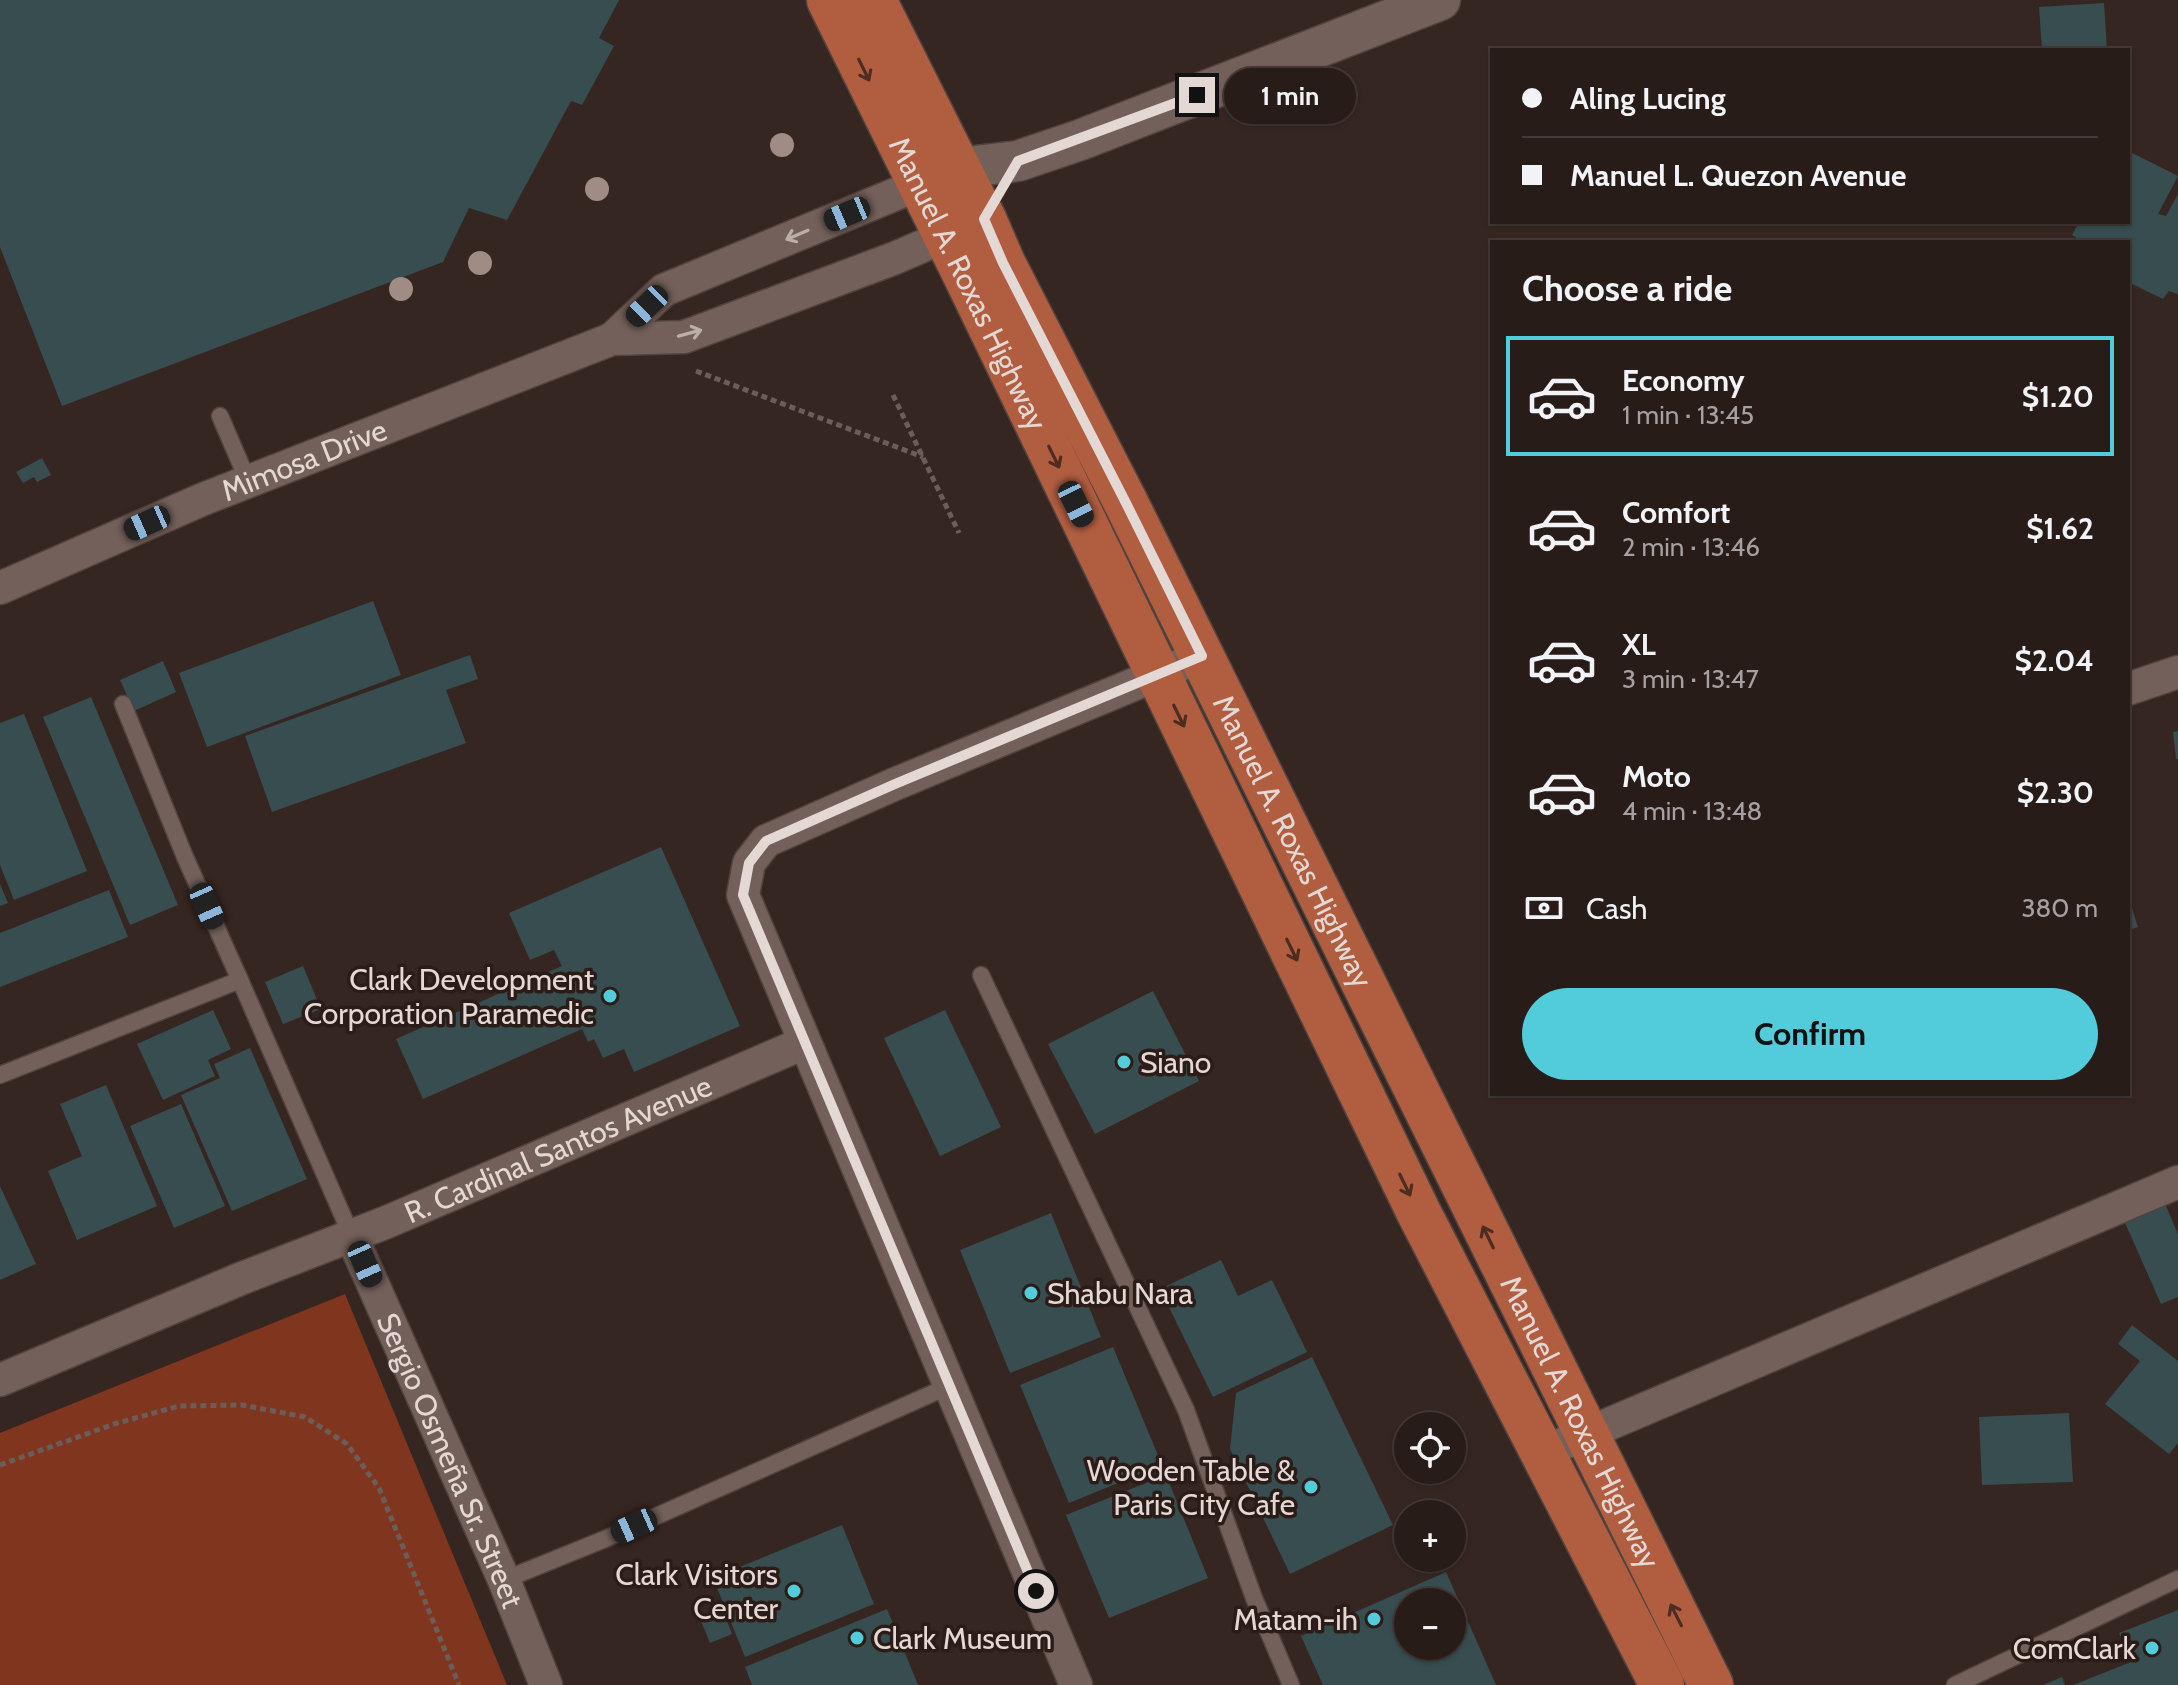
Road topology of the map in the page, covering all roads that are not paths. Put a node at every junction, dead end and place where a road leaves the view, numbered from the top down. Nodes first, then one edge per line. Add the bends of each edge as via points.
1 (829, 0) edge
2 (874, 0) edge
3 (1440, 0) edge
4 (1018, 161) junction
5 (939, 176) junction
6 (965, 227) junction
7 (612, 339) junction
8 (220, 416) dead end
9 (248, 481) junction
10 (0, 588) edge
11 (1202, 656) junction
12 (2178, 672) edge
13 (1159, 674) junction
14 (2130, 688) edge
15 (123, 704) dead end
16 (981, 975) dead end
17 (240, 980) junction
18 (804, 1043) junction
19 (0, 1075) edge
20 (2178, 1182) edge
21 (352, 1237) junction
22 (0, 1380) edge
23 (949, 1386) junction
24 (1585, 1433) junction
25 (1541, 1453) junction
26 (2178, 1579) edge
27 (504, 1580) junction
28 (546, 1685) edge
29 (1076, 1685) edge
30 (1291, 1685) edge
31 (1662, 1685) edge
32 (1711, 1685) edge
33 (1955, 1685) edge

1 -> 5 main road, Manuel A. Roxas Highway
2 - 5 main road, Manuel A. Roxas Highway
3 - 4 street
4 - 5 street
4 - 6 street
5 - 6 main road, Manuel A. Roxas Highway
5 -> 7 street, Mimosa Drive via 664,290
7 -> 6 street, Mimosa Drive via 684,337
6 - 11 main road, Manuel A. Roxas Highway via 1003,263
6 -> 13 main road, Manuel A. Roxas Highway
7 - 9 street, Mimosa Drive
8 - 9 lane
9 - 10 street, Mimosa Drive
11 - 13 street
24 -> 11 main road, Manuel A. Roxas Highway
12 - 14 street
13 - 18 street via 766,841 749,863 743,895
13 -> 25 main road, Manuel A. Roxas Highway
15 - 17 lane
16 - 30 lane via 1186,1410
17 - 19 lane
17 - 21 lane
18 - 21 street, R. Cardinal Santos Avenue
18 - 23 street
20 - 24 street
21 - 22 street, R. Cardinal Santos Avenue
21 - 27 street, Sergio Osmeña Sr. Street
23 - 27 lane
23 - 29 street
24 - 25 street
32 -> 24 main road, Manuel A. Roxas Highway
25 - 31 main road, Manuel A. Roxas Highway
26 - 33 lane
27 - 28 street, Sergio Osmeña Sr. Street

